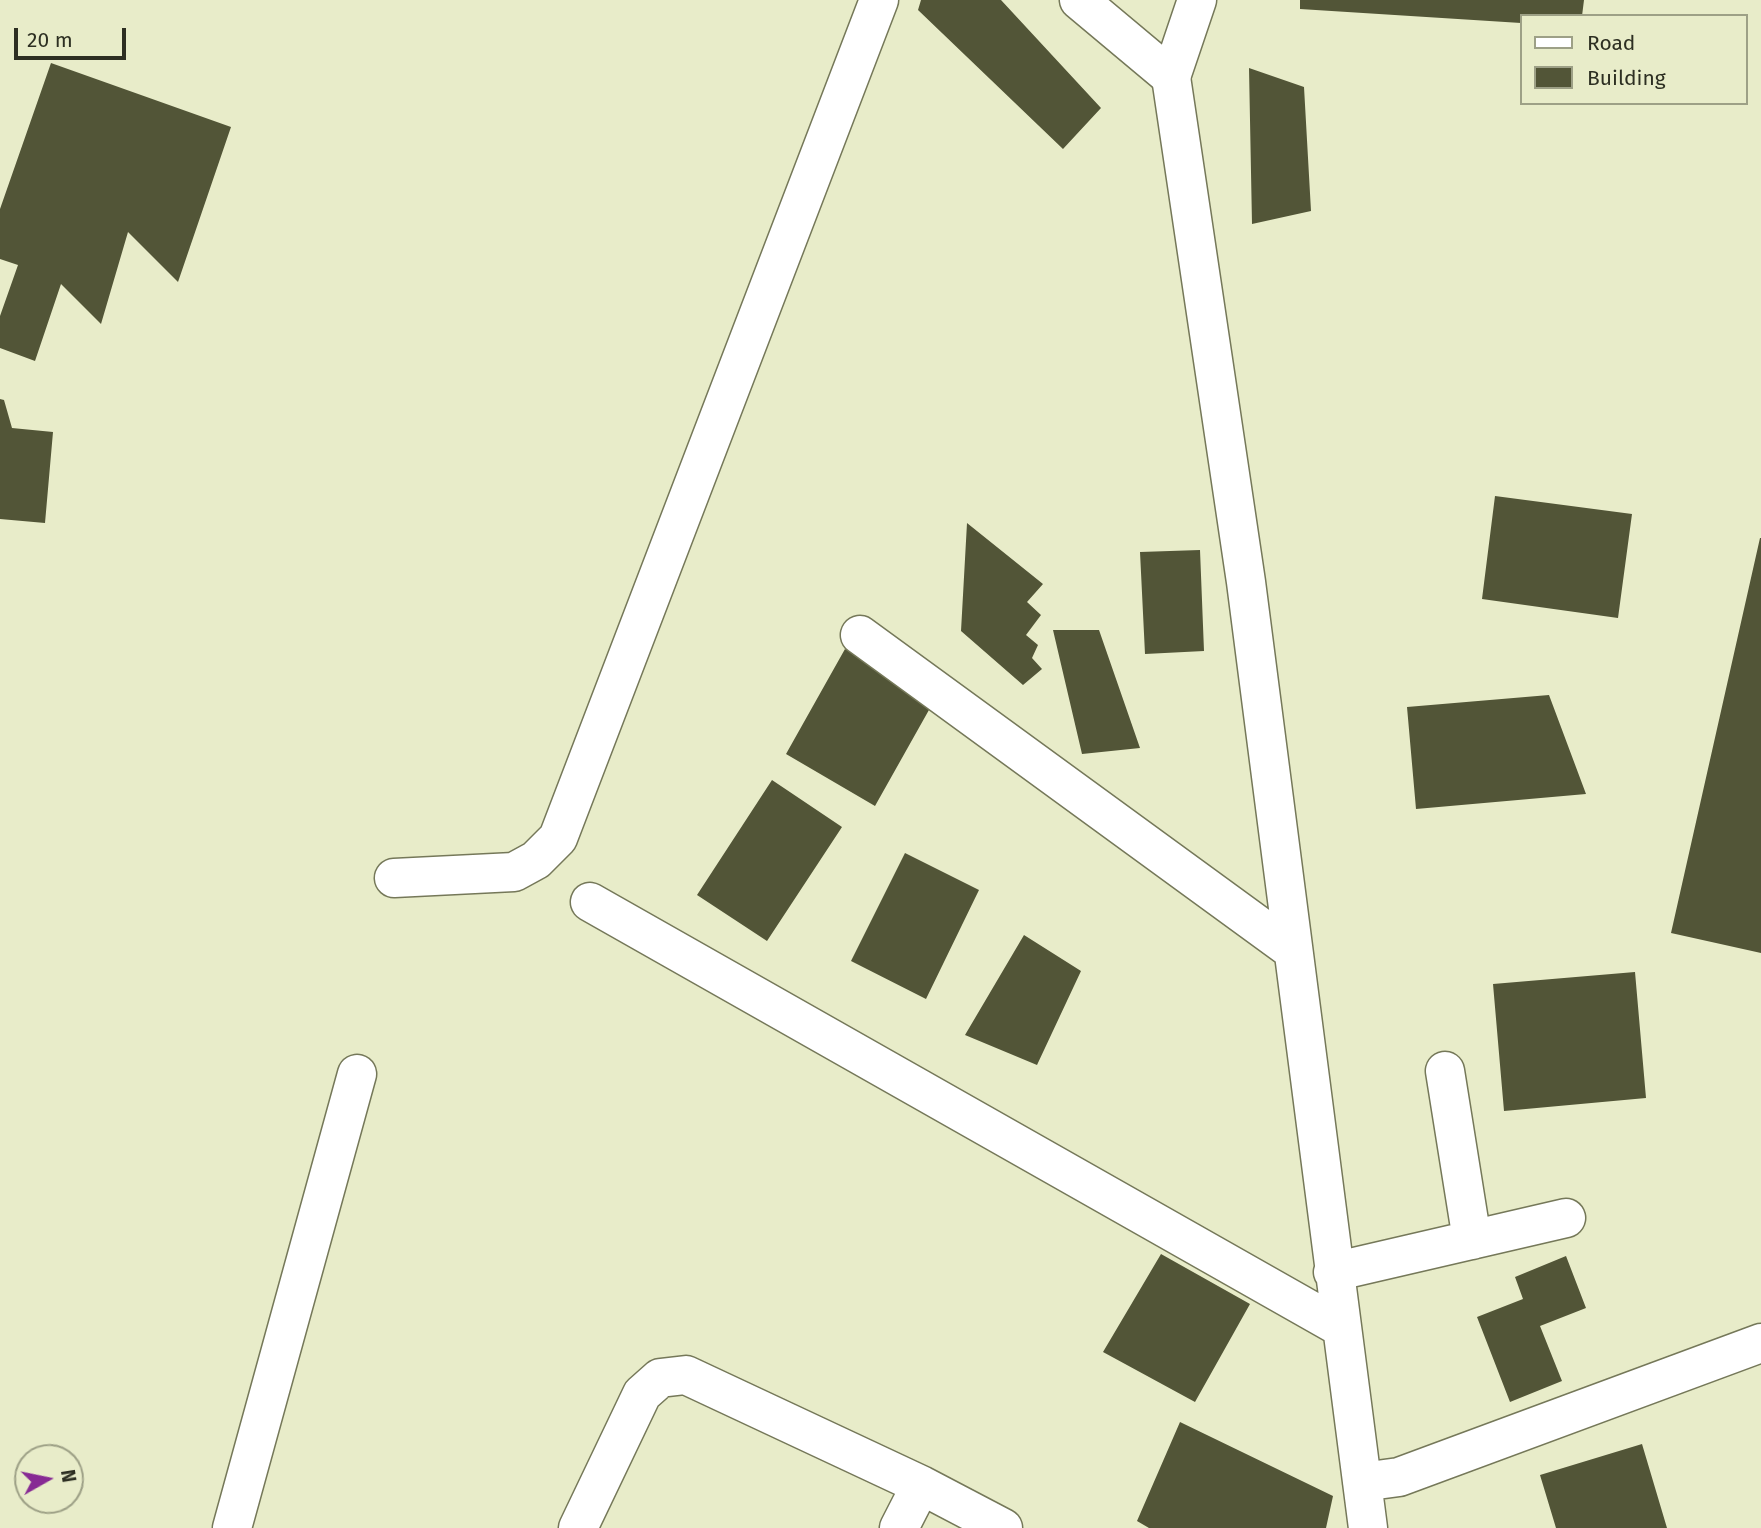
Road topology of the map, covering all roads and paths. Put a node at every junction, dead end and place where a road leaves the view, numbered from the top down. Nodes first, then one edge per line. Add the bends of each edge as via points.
1 (880, 0) edge
2 (1079, 0) edge
3 (1197, 0) edge
4 (1171, 77) junction
5 (860, 635) dead end
6 (394, 878) dead end
7 (590, 902) dead end
8 (1292, 950) junction
9 (1445, 1071) dead end
10 (357, 1074) dead end
11 (1566, 1218) dead end
12 (1472, 1240) junction
13 (1333, 1272) junction
14 (1340, 1327) junction
15 (1761, 1343) edge
16 (1362, 1482) junction
17 (921, 1485) junction
18 (232, 1528) edge
19 (578, 1528) edge
20 (899, 1528) edge
21 (1003, 1528) edge
22 (1368, 1528) edge

1 - 6 main road via 558,838 536,860 514,872
2 - 4 main road
3 - 4 main road
4 - 8 main road via 1246,582
5 - 8 main road
7 - 14 main road
8 - 13 main road
9 - 12 main road
10 - 18 main road
11 - 12 main road
12 - 13 main road
13 - 14 main road
14 - 16 main road
15 - 16 main road via 1399,1477
16 - 22 main road
17 - 19 main road via 696,1377 672,1375 660,1378 642,1394
17 - 20 main road
17 - 21 main road

